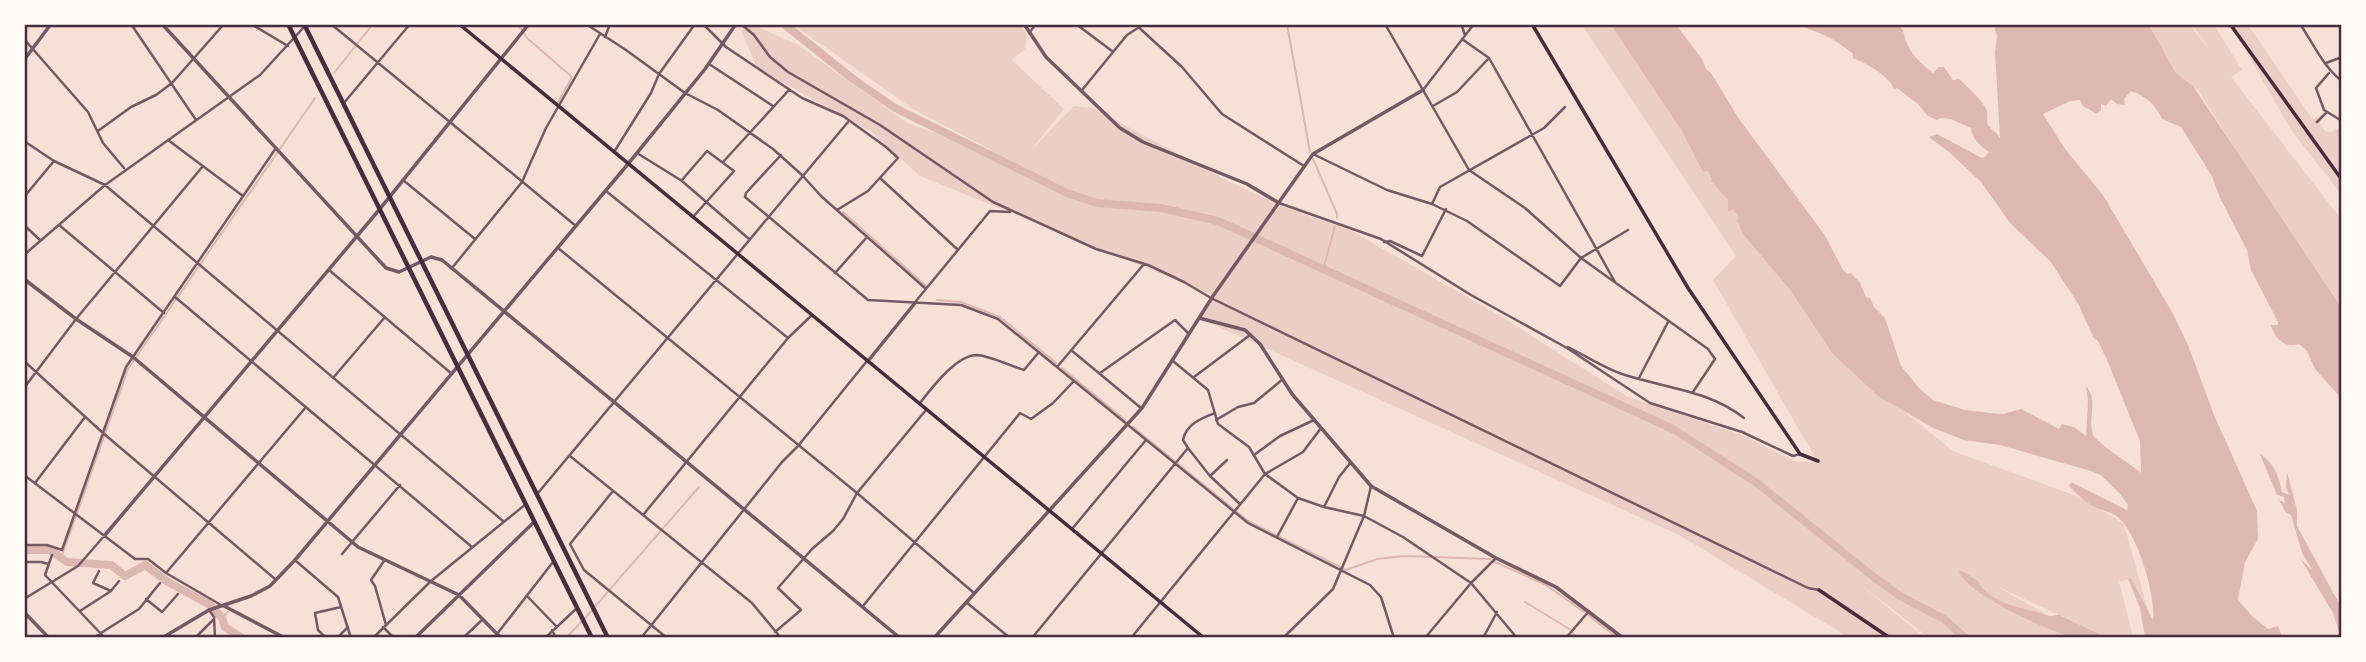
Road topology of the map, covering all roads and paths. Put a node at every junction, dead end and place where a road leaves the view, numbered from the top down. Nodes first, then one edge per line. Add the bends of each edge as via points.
1 (51, 24) edge
2 (131, 24) edge
3 (162, 24) edge
4 (224, 24) edge
5 (251, 24) edge
6 (288, 24) edge
7 (331, 24) edge
8 (402, 24) edge
9 (410, 24) edge
10 (459, 24) edge
11 (529, 24) edge
12 (586, 24) edge
13 (610, 24) edge
14 (695, 24) edge
15 (703, 24) edge
16 (739, 24) edge
17 (1024, 24) edge
18 (1036, 24) edge
19 (1076, 24) edge
20 (1144, 24) edge
21 (1385, 24) edge
22 (1461, 24) edge
23 (1474, 24) edge
24 (1532, 24) edge
25 (2230, 24) edge
26 (2300, 24) edge
27 (305, 25) edge
28 (1136, 26) edge
29 (406, 29) junction
30 (1029, 33) junction
31 (600, 34) junction
32 (605, 37) junction
33 (1464, 37) junction
34 (24, 38) edge
35 (294, 38) junction
36 (723, 44) junction
37 (288, 46) junction
38 (34, 47) junction
39 (1112, 51) junction
40 (2342, 57) edge
41 (1489, 58) junction
42 (195, 59) junction
43 (24, 60) edge
44 (502, 60) junction
45 (378, 63) junction
46 (709, 64) junction
47 (2326, 64) junction
48 (2329, 72) junction
49 (659, 74) junction
50 (2342, 81) edge
51 (172, 83) junction
52 (789, 89) junction
53 (1423, 90) junction
54 (1081, 91) junction
55 (685, 93) junction
56 (230, 97) junction
57 (343, 104) junction
58 (558, 106) junction
59 (773, 106) junction
60 (1432, 107) junction
61 (1565, 107) dead end
62 (2327, 112) junction
63 (2342, 112) edge
64 (196, 120) junction
65 (2340, 120) edge
66 (848, 122) junction
67 (2317, 122) dead end
68 (450, 123) junction
69 (98, 131) junction
70 (748, 132) junction
71 (1532, 135) junction
72 (168, 140) junction
73 (24, 141) edge
74 (276, 148) junction
75 (614, 152) junction
76 (637, 153) junction
77 (1313, 153) junction
78 (780, 155) junction
79 (54, 161) junction
80 (723, 162) junction
81 (628, 164) junction
82 (203, 166) junction
83 (1304, 166) junction
84 (125, 169) junction
85 (1469, 170) junction
86 (802, 175) junction
87 (880, 178) junction
88 (402, 180) junction
89 (2342, 180) edge
90 (682, 181) junction
91 (523, 182) junction
92 (105, 185) junction
93 (605, 190) junction
94 (243, 196) junction
95 (24, 197) edge
96 (389, 197) junction
97 (707, 202) junction
98 (1279, 203) junction
99 (1432, 204) junction
100 (1446, 209) junction
101 (379, 210) junction
102 (837, 210) junction
103 (1014, 212) junction
104 (693, 217) junction
105 (767, 217) junction
106 (24, 225) edge
107 (59, 225) junction
108 (153, 226) junction
109 (576, 226) junction
110 (1628, 230) dead end
111 (356, 237) junction
112 (867, 237) junction
113 (475, 239) junction
114 (749, 239) junction
115 (41, 240) junction
116 (1384, 242) junction
117 (558, 248) junction
118 (1597, 249) junction
119 (958, 250) junction
120 (737, 253) junction
121 (24, 255) edge
122 (1581, 258) junction
123 (420, 261) junction
124 (197, 264) junction
125 (1143, 264) junction
126 (409, 268) junction
127 (452, 268) junction
128 (329, 269) junction
129 (115, 272) junction
130 (835, 273) junction
131 (715, 280) junction
132 (25, 281) edge
133 (1616, 283) junction
134 (926, 289) junction
135 (175, 297) junction
136 (1211, 299) junction
137 (915, 303) junction
138 (504, 312) junction
139 (163, 313) junction
140 (812, 315) junction
141 (385, 317) junction
142 (1199, 318) junction
143 (76, 319) junction
144 (1668, 321) junction
145 (277, 331) junction
146 (1189, 334) junction
147 (1250, 335) junction
148 (667, 338) junction
149 (788, 338) junction
150 (1559, 344) junction
151 (1071, 349) junction
152 (1039, 352) junction
153 (468, 356) junction
154 (133, 357) junction
155 (1172, 360) junction
156 (24, 361) edge
157 (252, 361) junction
158 (868, 361) junction
159 (1057, 367) junction
160 (457, 368) junction
161 (37, 372) junction
162 (1100, 373) junction
163 (452, 374) junction
164 (1195, 377) junction
165 (333, 378) junction
166 (1639, 378) junction
167 (1283, 379) junction
168 (1074, 381) junction
169 (24, 388) edge
170 (1693, 392) junction
171 (740, 398) junction
172 (614, 402) junction
173 (919, 403) junction
174 (306, 406) junction
175 (1142, 408) junction
176 (927, 409) junction
177 (1215, 413) junction
178 (85, 417) junction
179 (204, 417) junction
180 (1744, 418) dead end
181 (1216, 420) junction
182 (1314, 420) junction
183 (1127, 424) junction
184 (1321, 428) junction
185 (103, 433) junction
186 (401, 435) junction
187 (1146, 440) junction
188 (798, 446) junction
189 (1188, 448) junction
190 (1800, 454) junction
191 (1254, 455) junction
192 (570, 456) junction
193 (984, 457) junction
194 (1227, 460) dead end
195 (1818, 461) dead end
196 (686, 462) junction
197 (1351, 462) junction
198 (258, 464) junction
199 (376, 464) junction
200 (1175, 464) junction
201 (1265, 474) junction
202 (24, 475) edge
203 (154, 476) junction
204 (1210, 476) junction
205 (35, 483) junction
206 (400, 485) junction
207 (1371, 486) junction
208 (613, 491) junction
209 (857, 493) junction
210 (537, 495) junction
211 (1298, 498) junction
212 (526, 504) junction
213 (1241, 504) junction
214 (1324, 507) junction
215 (744, 510) junction
216 (1050, 510) junction
217 (75, 513) junction
218 (1234, 513) junction
219 (643, 515) junction
220 (1364, 516) junction
221 (328, 522) junction
222 (503, 522) junction
223 (535, 522) junction
224 (208, 523) junction
225 (1072, 528) junction
226 (105, 535) junction
227 (1278, 537) junction
228 (352, 542) junction
229 (914, 543) junction
230 (24, 545) edge
231 (472, 547) junction
232 (1101, 552) junction
233 (342, 554) dead end
234 (52, 555) dead end
235 (804, 558) junction
236 (1496, 558) junction
237 (385, 559) junction
238 (295, 560) junction
239 (554, 560) junction
240 (24, 562) edge
241 (702, 562) junction
242 (49, 565) junction
243 (1341, 569) junction
244 (99, 571) dead end
245 (166, 573) junction
246 (276, 580) junction
247 (119, 581) dead end
248 (431, 581) junction
249 (52, 582) junction
250 (160, 583) dead end
251 (1471, 583) junction
252 (1819, 590) joint
253 (111, 592) junction
254 (974, 593) junction
255 (178, 594) dead end
256 (459, 595) junction
257 (527, 596) junction
258 (146, 598) junction
259 (24, 599) edge
260 (966, 602) junction
261 (1161, 602) junction
262 (220, 606) junction
263 (863, 606) junction
264 (341, 607) junction
265 (578, 607) junction
266 (210, 610) junction
267 (80, 611) junction
268 (1589, 611) junction
269 (24, 612) edge
270 (1497, 612) junction
271 (214, 617) junction
272 (483, 619) junction
273 (652, 625) junction
274 (384, 626) junction
275 (556, 626) junction
276 (348, 627) junction
277 (552, 630) junction
278 (101, 632) junction
279 (775, 632) junction
280 (1570, 633) junction
281 (324, 636) edge
282 (499, 636) edge
283 (49, 638) edge
284 (93, 638) edge
285 (105, 638) edge
286 (162, 638) edge
287 (195, 638) edge
288 (215, 638) edge
289 (285, 638) edge
290 (337, 638) edge
291 (351, 638) edge
292 (373, 638) edge
293 (394, 638) edge
294 (415, 638) edge
295 (463, 638) edge
296 (545, 638) edge
297 (556, 638) edge
298 (592, 638) edge
299 (608, 638) edge
300 (641, 638) edge
301 (667, 638) edge
302 (781, 638) edge
303 (900, 638) edge
304 (934, 638) edge
305 (1010, 638) edge
306 (1032, 638) edge
307 (1131, 638) edge
308 (1204, 638) edge
309 (1283, 638) edge
310 (1394, 638) edge
311 (1425, 638) edge
312 (1483, 638) edge
313 (1517, 638) edge
314 (1566, 638) edge
315 (1574, 638) edge
316 (1623, 638) edge
317 (1891, 638) edge

1 - 38 street
2 - 51 street
3 - 42 street
4 - 42 street
5 - 37 street
6 - 35 highway
7 - 45 street
8 - 29 street
9 - 29 street
10 - 44 main road
11 - 44 street
12 - 31 street
13 - 32 street
14 - 49 street
15 - 36 street
16 - 36 street
16 - 103 street via 789,72
17 - 30 street
18 - 30 street
19 - 39 street
20 - 28 street
21 - 53 street
22 - 33 street
23 - 33 street
24 - 190 main road via 1688,288
25 - 89 main road
26 - 47 street
27 - 35 street
27 - 57 highway
28 - 39 street
28 - 83 street via 1182,67 1222,114
29 - 45 street
30 - 54 street
31 - 32 street
31 - 58 street
32 - 49 street
33 - 41 street
33 - 53 street
34 - 38 street
35 - 37 street
35 - 101 highway
36 - 46 street
36 - 52 street
37 - 56 street
38 - 43 street
38 - 69 street via 88,112
39 - 54 street
40 - 47 street
41 - 60 street via 1457,92
41 - 71 street
42 - 51 street
42 - 56 street
44 - 58 main road
44 - 68 street
45 - 57 street
45 - 68 street
46 - 55 street
46 - 59 street
47 - 48 street
48 - 50 street
48 - 62 street via 2316,88
49 - 55 street
49 - 75 street
51 - 64 street
51 - 69 street
52 - 59 street
52 - 66 street
53 - 60 street
53 - 77 street
54 - 98 street via 1143,142 1247,184
55 - 70 street
55 - 76 street
56 - 64 street
56 - 74 street
57 - 96 highway
58 - 75 main road
58 - 91 street
59 - 70 street
60 - 85 street
61 - 71 street
62 - 65 street
62 - 67 street
63 - 65 street
64 - 72 street
66 - 86 street
66 - 87 street via 898,158
68 - 88 street
68 - 91 street
69 - 84 street
70 - 78 street
70 - 80 street
71 - 85 street
71 - 118 street
72 - 82 street
72 - 84 street
73 - 79 street
74 - 94 street
74 - 111 street
75 - 81 main road
76 - 81 street
76 - 90 street
77 - 83 street
77 - 99 street via 1387,190
78 - 86 street
78 - 105 street via 746,193
79 - 92 street
79 - 95 street
80 - 90 street via 707,151
80 - 97 street via 734,171
81 - 93 street
81 - 104 main road
82 - 94 street
82 - 108 street
83 - 98 street
84 - 92 street
85 - 99 street via 1440,187
85 - 122 street via 1533,214
86 - 102 street
86 - 105 street
87 - 102 street
87 - 119 street
88 - 96 street
88 - 113 street
90 - 97 street
91 - 109 street
91 - 113 street
92 - 107 street
92 - 108 street
93 - 109 street
93 - 131 street
94 - 124 street
96 - 101 street
96 - 123 highway
97 - 104 street
97 - 114 street
98 - 116 street
98 - 136 street
99 - 100 street
100 - 116 street via 1422,256
100 - 122 street via 1559,286
101 - 111 street
101 - 126 highway
102 - 112 street
103 - 119 street via 990,211
103 - 125 street via 1096,249
104 - 120 main road
105 - 114 street
105 - 130 street
106 - 115 street
107 - 115 street
107 - 129 street
108 - 124 street
108 - 129 street
109 - 117 street
110 - 118 street
111 - 126 street via 390,271
111 - 128 street
112 - 130 street
112 - 134 street
113 - 127 street
114 - 120 street
115 - 121 street
116 - 150 street
117 - 138 street
117 - 148 street
118 - 122 street
118 - 133 street
119 - 134 street
120 - 131 street
120 - 140 main road
122 - 133 street
123 - 126 street
123 - 127 street via 437,257
123 - 153 highway
124 - 135 street
124 - 145 street
125 - 136 street
125 - 151 street
126 - 160 highway
127 - 138 street
128 - 141 street
128 - 145 street
129 - 139 street
129 - 143 street
130 - 137 street via 868,300
131 - 148 street
131 - 149 street
132 - 143 street
133 - 144 street
134 - 137 street
135 - 139 street
135 - 157 street
136 - 142 street
136 - 252 street
137 - 152 street via 961,305 998,319
137 - 158 street
138 - 153 street
138 - 172 street
139 - 154 street
140 - 149 street
140 - 158 main road
141 - 163 street
141 - 165 street
142 - 146 street
142 - 147 street
143 - 154 street
143 - 161 street
144 - 166 street
144 - 170 street via 1715,359
145 - 157 street
145 - 165 street
146 - 155 street
146 - 162 street via 1175,320
147 - 164 street
147 - 167 street
148 - 171 street
148 - 172 street
149 - 171 street
150 - 166 street
150 - 190 street via 1650,403 1742,432 1793,456
151 - 159 street
151 - 162 street
152 - 159 street
152 - 173 street via 1024,370 976,355 967,358 943,374
153 - 160 street
153 - 210 highway
154 - 179 street
154 - 185 street
155 - 164 street
155 - 175 street
156 - 161 street
157 - 174 street
157 - 179 street
158 - 173 main road
158 - 188 street
159 - 168 street
160 - 163 street
160 - 212 highway
161 - 169 street
161 - 178 street
162 - 175 street
163 - 186 street
164 - 177 street via 1208,390
165 - 186 street
166 - 170 street
167 - 181 street via 1254,403
167 - 182 street
168 - 183 street
168 - 193 street via 1031,419 1020,413
170 - 180 street via 1730,406
171 - 188 street
171 - 196 street
172 - 192 street
172 - 196 street
173 - 176 main road
174 - 198 street
174 - 199 street
175 - 183 street
176 - 193 main road
176 - 209 street
177 - 181 street
177 - 189 street via 1186,431 1183,440
178 - 185 street
178 - 205 street
179 - 198 street
179 - 203 street
181 - 191 street
182 - 184 street
182 - 191 street
183 - 187 street
183 - 216 street
184 - 197 street
184 - 201 street via 1303,452
185 - 203 street
185 - 217 street
186 - 199 street
186 - 222 street
187 - 200 street
187 - 225 street
188 - 209 street
188 - 215 street
189 - 200 street
189 - 204 street
190 - 195 main road
191 - 201 street
192 - 208 street
192 - 210 street
193 - 216 main road
193 - 229 street
194 - 204 street
196 - 215 street
196 - 219 street
197 - 207 street
197 - 214 street
198 - 221 street
198 - 224 street
199 - 206 street
199 - 221 street
200 - 218 street
200 - 232 street
201 - 211 street
201 - 213 street
202 - 205 street
203 - 224 street
203 - 226 street
204 - 213 street
205 - 217 street
206 - 228 street
206 - 231 street
207 - 220 street
207 - 236 street
208 - 219 street
208 - 273 street via 570,544 584,570
209 - 229 street
209 - 235 street via 838,525
210 - 299 highway
211 - 214 street
211 - 227 street
212 - 222 street
212 - 223 highway
213 - 218 street
214 - 220 street
215 - 235 street
215 - 241 street
216 - 225 main road
216 - 254 street
217 - 226 street
217 - 230 street via 62,550
218 - 227 street
218 - 261 street
219 - 241 street
220 - 243 street
220 - 251 street
221 - 228 street
221 - 238 street
222 - 231 street
223 - 239 highway
223 - 256 street
224 - 245 street
224 - 246 street
225 - 232 main road
226 - 245 street via 135,559 148,559
226 - 249 street via 78,566
227 - 243 street
228 - 233 street
228 - 237 street
229 - 254 street
229 - 263 street
231 - 248 street
232 - 261 main road
232 - 306 street
234 - 242 street
235 - 263 street
235 - 279 street via 778,588 801,610
236 - 251 street
236 - 268 street via 1556,587
237 - 248 street
237 - 274 street via 371,580
238 - 246 street
238 - 264 street via 338,597
239 - 257 street
239 - 265 highway
240 - 242 street
241 - 273 street
241 - 279 street via 752,603
242 - 249 street via 46,575
243 - 309 street via 1333,589
243 - 310 street via 1377,591
244 - 253 street via 93,583
245 - 262 street
246 - 262 street via 251,596
247 - 253 street
248 - 256 street
248 - 274 street
249 - 259 street
249 - 267 street
250 - 258 street
251 - 270 street
251 - 311 street
252 - 317 main road
253 - 267 street
254 - 260 street
255 - 258 street via 162,612
256 - 272 street
256 - 294 street
257 - 275 street
257 - 282 street
258 - 278 street via 139,608
260 - 304 street
260 - 305 street
261 - 307 street
261 - 308 main road
262 - 266 street
262 - 289 street
263 - 303 street
264 - 276 street
264 - 281 street via 315,613
265 - 275 street
265 - 298 highway
266 - 271 street
266 - 286 street
267 - 278 street
268 - 280 street
268 - 316 street
269 - 283 street
270 - 312 street
270 - 313 street
271 - 287 street
271 - 288 street
272 - 282 street
272 - 295 street
273 - 300 street
273 - 301 street
274 - 292 street
274 - 293 street
275 - 277 street
276 - 290 street
276 - 291 street
277 - 296 street
277 - 297 street
278 - 284 street
278 - 285 street
279 - 302 street
280 - 314 street
280 - 315 street

